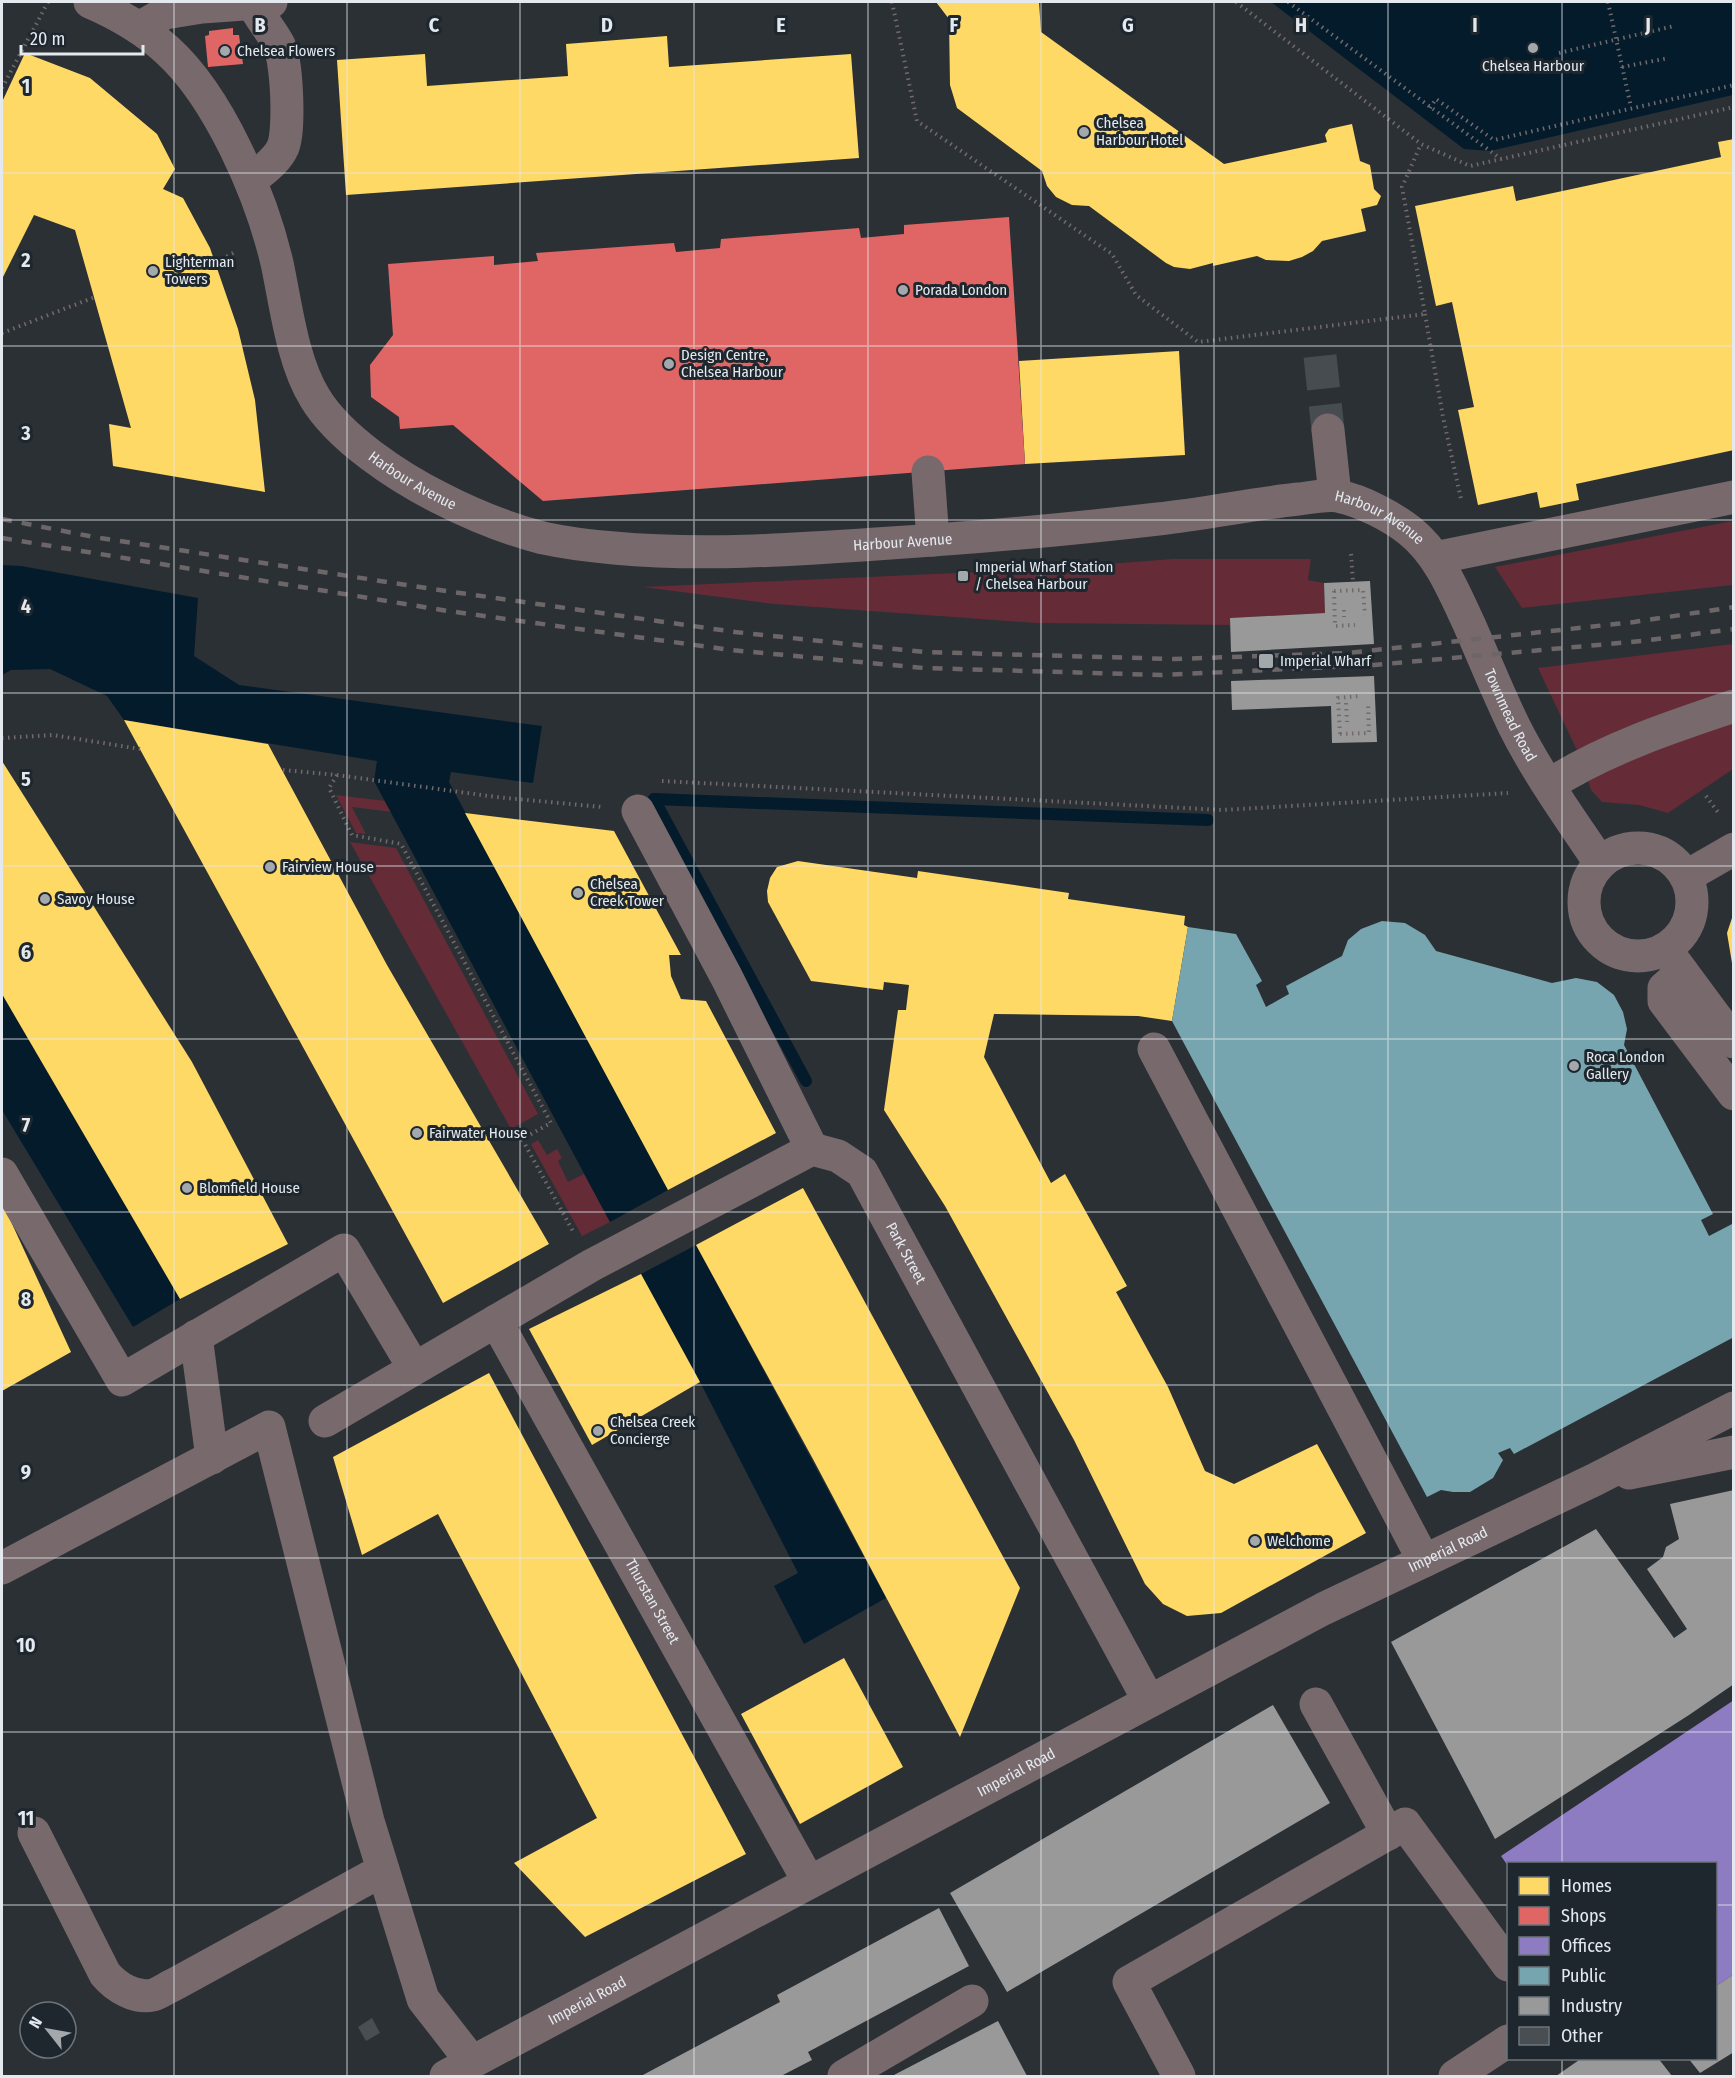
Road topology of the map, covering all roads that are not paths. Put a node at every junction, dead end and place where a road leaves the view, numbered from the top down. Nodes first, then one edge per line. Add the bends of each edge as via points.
1 (90, 2) edge
2 (258, 2) edge
3 (139, 28) junction
4 (251, 180) junction
5 (1328, 430) tunnel mouth
6 (928, 472) dead end
7 (1335, 495) junction
8 (1734, 497) edge
9 (933, 540) junction
10 (1435, 558) junction
11 (1734, 706) edge
12 (1549, 785) junction
13 (638, 811) road end
14 (1730, 836) edge
15 (1600, 862) junction
16 (1687, 876) junction
17 (1674, 960) junction
18 (1734, 1042) edge
19 (1154, 1049) dead end
20 (1734, 1094) edge
21 (812, 1149) junction
22 (2, 1174) edge
23 (496, 1321) junction
24 (196, 1336) junction
25 (414, 1368) junction
26 (1733, 1408) edge
27 (325, 1421) dead end
28 (1734, 1452) edge
29 (212, 1458) junction
30 (1594, 1479) junction
31 (1424, 1560) junction
32 (2, 1568) edge
33 (1149, 1701) junction
34 (1316, 1704) dead end
35 (34, 1833) dead end
36 (1388, 1834) junction
37 (383, 1870) junction
38 (809, 1882) junction
39 (1507, 1962) edge
40 (972, 2001) dead end
41 (1507, 2042) edge
42 (459, 2069) edge
43 (844, 2076) edge
44 (1179, 2076) edge
45 (1455, 2076) edge

1 - 3 street, Harbour Avenue
2 - 3 street via 165,13
2 - 4 street via 280,47 287,129 283,147 272,163
3 - 4 street, Harbour Avenue via 169,51 195,82
4 - 9 street, Harbour Avenue via 271,239 296,351 315,398 336,425 366,452 436,497 498,525 546,539 660,552
5 - 7 street
6 - 9 street
7 - 9 street, Harbour Avenue via 1091,527
7 - 10 street, Harbour Avenue via 1382,512 1414,534
8 - 10 street, Harbour Avenue
10 - 12 street, Townmead Road via 1516,729
11 - 12 street via 1583,764
12 - 15 street, Townmead Road
13 - 21 street via 728,978
14 - 16 street
15 - 16 street via 1614,853 1647,848 1663,853
15 - 17 street via 1584,893 1590,927 1615,951
16 - 17 street via 1692,909 1688,925 1678,939
17 - 18 street
17 - 20 street via 1664,988 1664,1001
19 - 31 street
21 - 23 street via 592,1265
21 - 33 street, Park Street via 838,1156 862,1172
22 - 24 street via 122,1380
23 - 25 street
23 - 38 street, Thurstan Street
24 - 25 street via 344,1250
24 - 29 street
25 - 27 street
26 - 30 street, Imperial Road
28 - 30 street, Imperial Road
29 - 32 street
29 - 37 street via 269,1427
30 - 31 street, Imperial Road
31 - 33 street, Imperial Road
33 - 38 street, Imperial Road
34 - 36 street
35 - 37 street via 105,1974 122,1989 139,1995 153,1995 175,1984
36 - 39 street via 1405,1824
36 - 44 street via 1129,1982
37 - 42 street via 423,1999
38 - 42 street, Imperial Road
40 - 43 street
41 - 45 street

